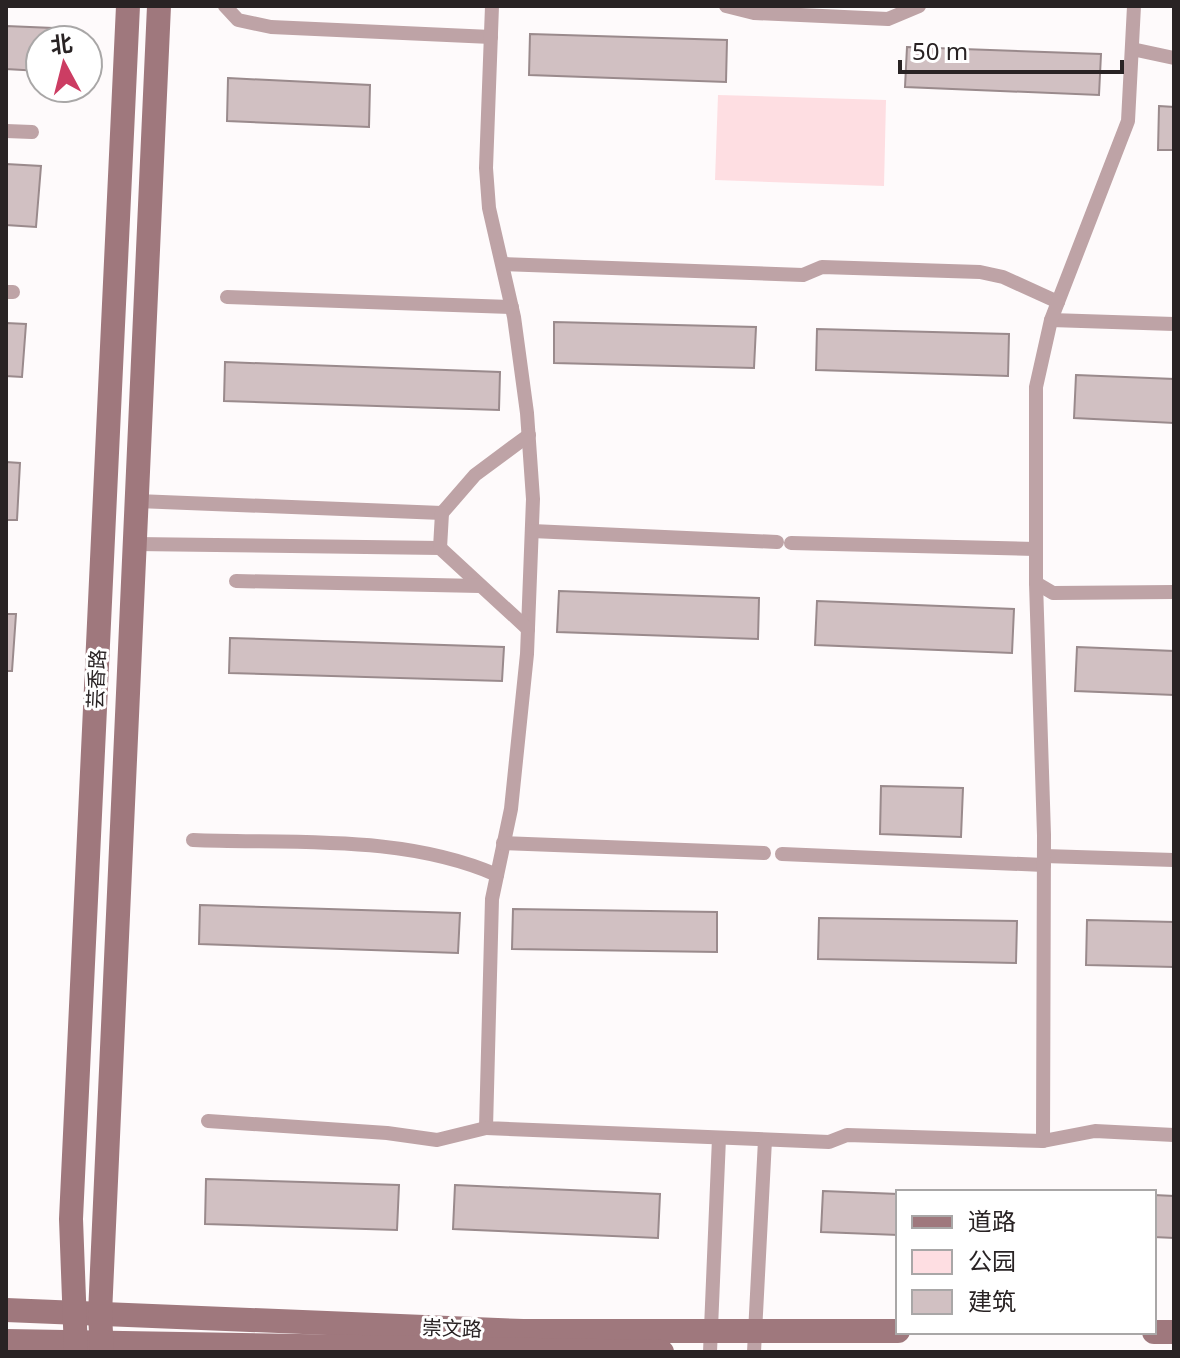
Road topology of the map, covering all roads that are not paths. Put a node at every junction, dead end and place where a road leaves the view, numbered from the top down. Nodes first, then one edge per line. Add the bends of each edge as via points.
1 (128, 6) edge
2 (159, 6) edge
3 (225, 6) edge
4 (492, 6) edge
5 (726, 6) edge
6 (919, 6) edge
7 (1134, 6) edge
8 (491, 37) junction
9 (1132, 49) junction
10 (1174, 58) edge
11 (6, 131) edge
12 (32, 132) dead end
13 (503, 264) junction
14 (227, 297) dead end
15 (1058, 302) junction
16 (512, 307) junction
17 (1051, 320) junction
18 (1174, 324) edge
19 (529, 435) junction
20 (137, 501) junction
21 (442, 513) junction
22 (532, 531) junction
23 (135, 544) junction
24 (440, 548) junction
25 (1035, 549) junction
26 (236, 581) dead end
27 (1036, 583) junction
28 (480, 586) junction
29 (1174, 592) edge
30 (528, 629) junction
31 (193, 840) dead end
32 (503, 843) junction
33 (764, 853) dead end
34 (782, 854) dead end
35 (1044, 860) junction
36 (1174, 860) edge
37 (497, 875) junction
38 (208, 1121) dead end
39 (486, 1128) junction
40 (1174, 1135) edge
41 (719, 1138) junction
42 (765, 1140) junction
43 (1043, 1141) junction
44 (6, 1310) edge
45 (75, 1313) junction
46 (100, 1314) junction
47 (896, 1331) edge
48 (6, 1341) edge
49 (711, 1342) edge
50 (754, 1342) edge
51 (102, 1347) edge
52 (76, 1348) edge
53 (662, 1352) edge

1 - 45 street, 芸香路 via 72,1203
2 - 20 street, 芸香路
3 - 8 lane via 238,20 271,27
4 - 8 lane
5 - 6 lane via 754,13 888,19
7 - 9 lane
8 - 13 lane via 486,168 489,208
9 - 10 lane
9 - 15 lane via 1128,121
11 - 12 lane
13 - 15 lane via 803,275 822,267 980,272
13 - 16 lane
14 - 16 lane
15 - 17 lane
16 - 19 lane
17 - 18 lane
17 - 25 lane via 1036,387
19 - 21 lane via 475,475
19 - 22 lane
20 - 21 lane
20 - 23 street, 芸香路
21 - 24 lane
22 - 25 lane
22 - 30 lane
23 - 24 lane
23 - 46 street, 芸香路
24 - 28 lane
25 - 27 lane
26 - 28 lane
27 - 29 lane via 1053,593
27 - 35 lane
28 - 30 lane
30 - 32 lane via 511,809
31 - 37 lane via 404,848 460,859
32 - 33 lane
32 - 37 lane
34 - 35 lane
35 - 36 lane
35 - 43 lane
37 - 39 lane via 489,948
38 - 39 lane via 437,1140
39 - 41 lane
40 - 43 lane via 1095,1131
41 - 42 lane
41 - 49 lane
42 - 43 lane via 829,1142 847,1135
42 - 50 lane
44 - 45 street, 崇文路
45 - 46 street, 崇文路
45 - 52 street, 芸香路
46 - 49 street, 崇文路
46 - 51 street, 芸香路
47 - 50 street, 崇文路
48 - 52 street, 崇文路
49 - 50 street, 崇文路
51 - 52 street, 崇文路
51 - 53 street, 崇文路

